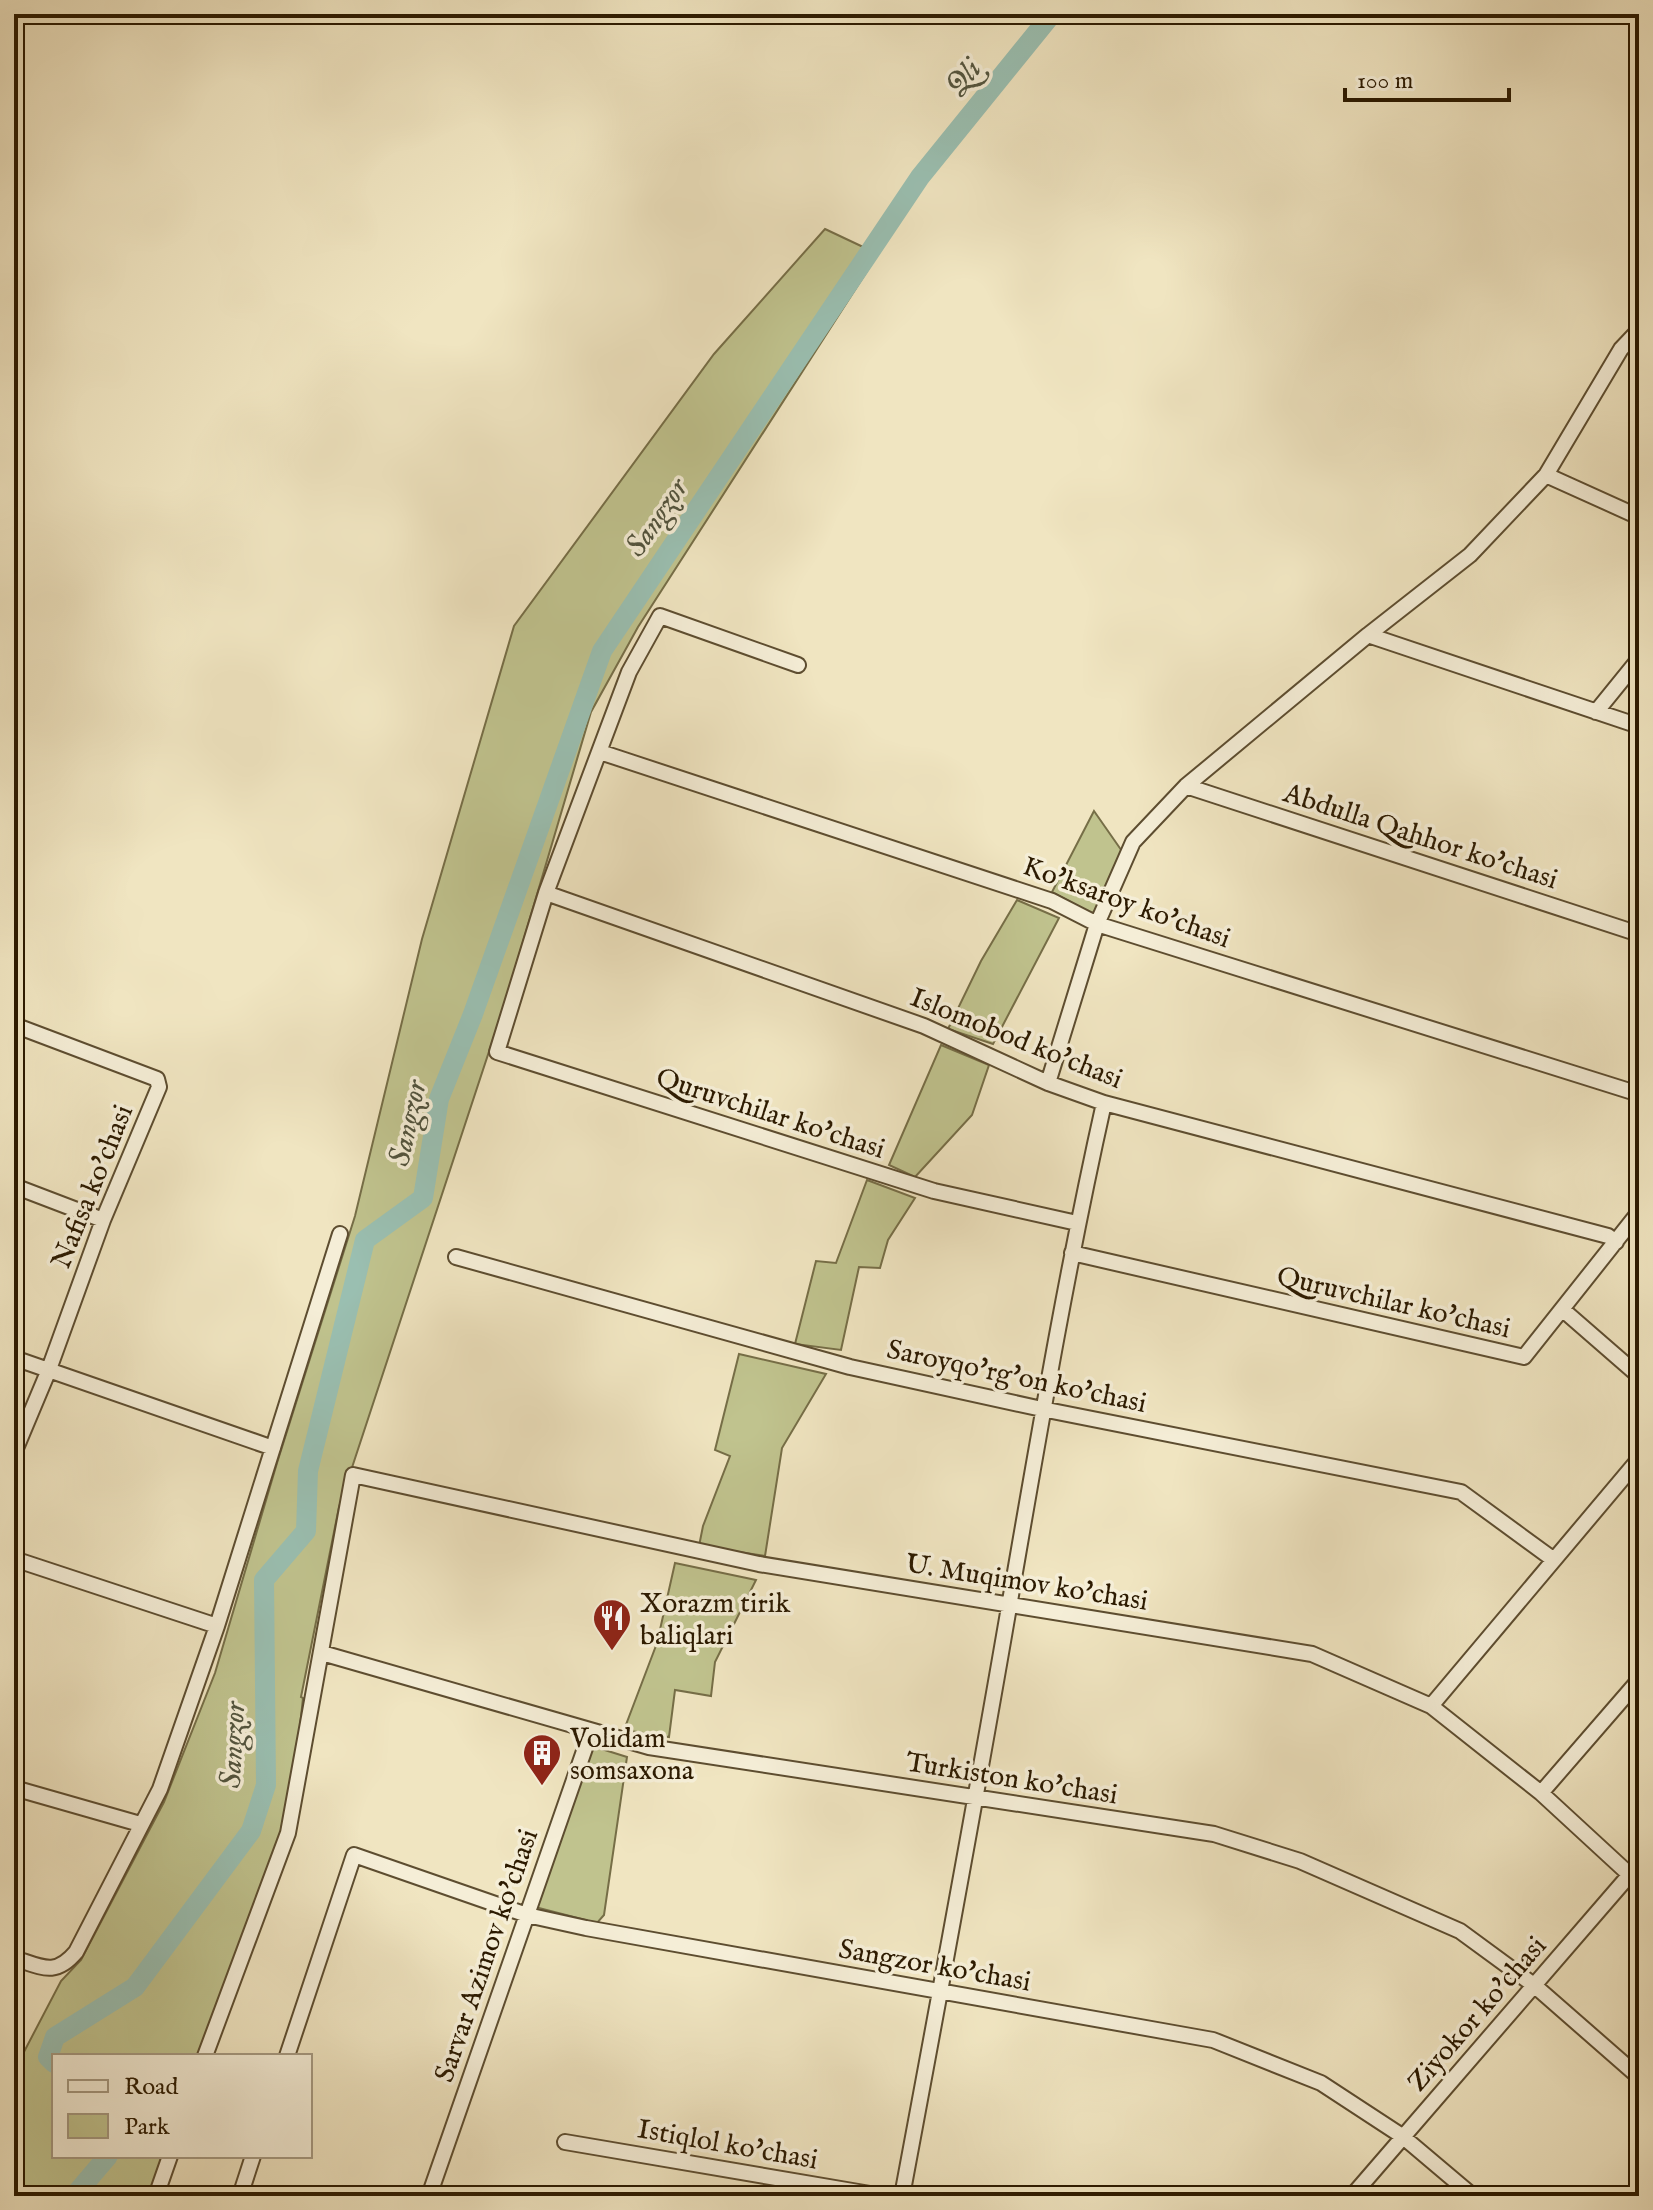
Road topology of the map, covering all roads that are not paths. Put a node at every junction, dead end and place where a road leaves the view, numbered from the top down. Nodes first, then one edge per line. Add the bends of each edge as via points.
1 (1638, 334) edge
2 (1546, 475) junction
3 (1639, 517) edge
4 (1368, 635) junction
5 (1639, 659) edge
6 (798, 665) dead end
7 (1596, 712) junction
8 (1639, 726) edge
9 (600, 752) junction
10 (1186, 786) junction
11 (546, 893) junction
12 (1097, 924) junction
13 (1639, 934) edge
14 (14, 1025) edge
15 (1048, 1083) junction
16 (1639, 1094) edge
17 (1104, 1103) junction
18 (14, 1186) edge
19 (1639, 1212) edge
20 (103, 1220) junction
21 (1077, 1223) junction
22 (340, 1234) dead end
23 (1616, 1242) junction
24 (1072, 1253) junction
25 (456, 1257) dead end
26 (1562, 1309) junction
27 (14, 1358) edge
28 (48, 1372) junction
29 (1639, 1376) edge
30 (1042, 1409) junction
31 (273, 1448) junction
32 (14, 1453) edge
33 (1639, 1459) edge
34 (14, 1559) edge
35 (1554, 1560) junction
36 (1010, 1604) junction
37 (217, 1626) junction
38 (322, 1653) junction
39 (1639, 1680) edge
40 (1431, 1706) junction
41 (591, 1731) junction
42 (14, 1788) edge
43 (1541, 1793) junction
44 (974, 1798) junction
45 (140, 1824) junction
46 (1634, 1870) edge
47 (527, 1915) junction
48 (14, 1958) edge
49 (1535, 1986) junction
50 (941, 1991) junction
51 (206, 2054) edge
52 (288, 2054) edge
53 (1639, 2076) edge
54 (1402, 2136) junction
55 (565, 2142) dead end
56 (169, 2158) edge
57 (252, 2158) edge
58 (156, 2196) edge
59 (240, 2196) edge
60 (429, 2196) edge
61 (882, 2196) edge
62 (902, 2196) edge
63 (1352, 2196) edge
64 (1473, 2196) edge

1 - 2 street via 1621,349
2 - 3 street
2 - 4 street via 1470,555
4 - 7 street
4 - 10 street
5 - 7 street
6 - 9 street via 660,616 629,672
7 - 8 street
9 - 11 street
9 - 12 street, Ko'ksaroy ko'chasi via 1052,901
10 - 12 street via 1133,842
10 - 13 street, Abdulla Qahhor ko'chasi
11 - 15 street, Islomobod ko'chasi via 924,1026
11 - 21 street, Quruvchilar ko'chasi via 497,1052 934,1191
12 - 15 street
12 - 16 street, Ko'ksaroy ko'chasi
14 - 20 street, Nafisa ko'chasi via 157,1079 159,1087
15 - 17 street, Islomobod ko'chasi
17 - 21 street
17 - 23 street, Islomobod ko'chasi
18 - 20 street
19 - 23 street, Quruvchilar ko'chasi
20 - 28 street, Nafisa ko'chasi
21 - 24 street
22 - 31 street
23 - 26 street, Quruvchilar ko'chasi
24 - 26 street, Quruvchilar ko'chasi via 1524,1357
24 - 30 street
25 - 30 street, Saroyqo'rg'on ko'chasi via 850,1367
26 - 29 street
27 - 28 street
28 - 31 street
28 - 32 street, Nafisa ko'chasi
30 - 35 street, Saroyqo'rg'on ko'chasi via 1461,1492
30 - 36 street
31 - 37 street
33 - 35 street
34 - 37 street
35 - 40 street
36 - 38 street, U. Muqimov ko'chasi via 759,1564 353,1475
36 - 40 street, U. Muqimov ko'chasi via 1312,1654
36 - 44 street
37 - 45 street via 160,1789
38 - 41 street, Turkiston ko'chasi
38 - 51 street via 288,1833
39 - 43 street
40 - 43 street, U. Muqimov ko'chasi
41 - 44 street, Turkiston ko'chasi via 649,1747
41 - 47 street, Sarvar Azimov ko'chasi
42 - 45 street
43 - 46 street, U. Muqimov ko'chasi
44 - 49 street, Turkiston ko'chasi via 1214,1834 1300,1861 1460,1931
44 - 50 street
45 - 48 street via 65,1965 50,1969
46 - 49 street, Ziyokor ko'chasi
47 - 50 street, Sangzor ko'chasi
47 - 52 street, Sangzor ko'chasi via 354,1855
47 - 60 street, Sarvar Azimov ko'chasi
49 - 53 street, Turkiston ko'chasi
49 - 54 street, Ziyokor ko'chasi
50 - 54 street, Sangzor ko'chasi via 1213,2040 1321,2083
50 - 62 street
54 - 63 street, Ziyokor ko'chasi
54 - 64 street, Sangzor ko'chasi
55 - 61 street, Istiqlol ko'chasi
56 - 58 street
57 - 59 street

